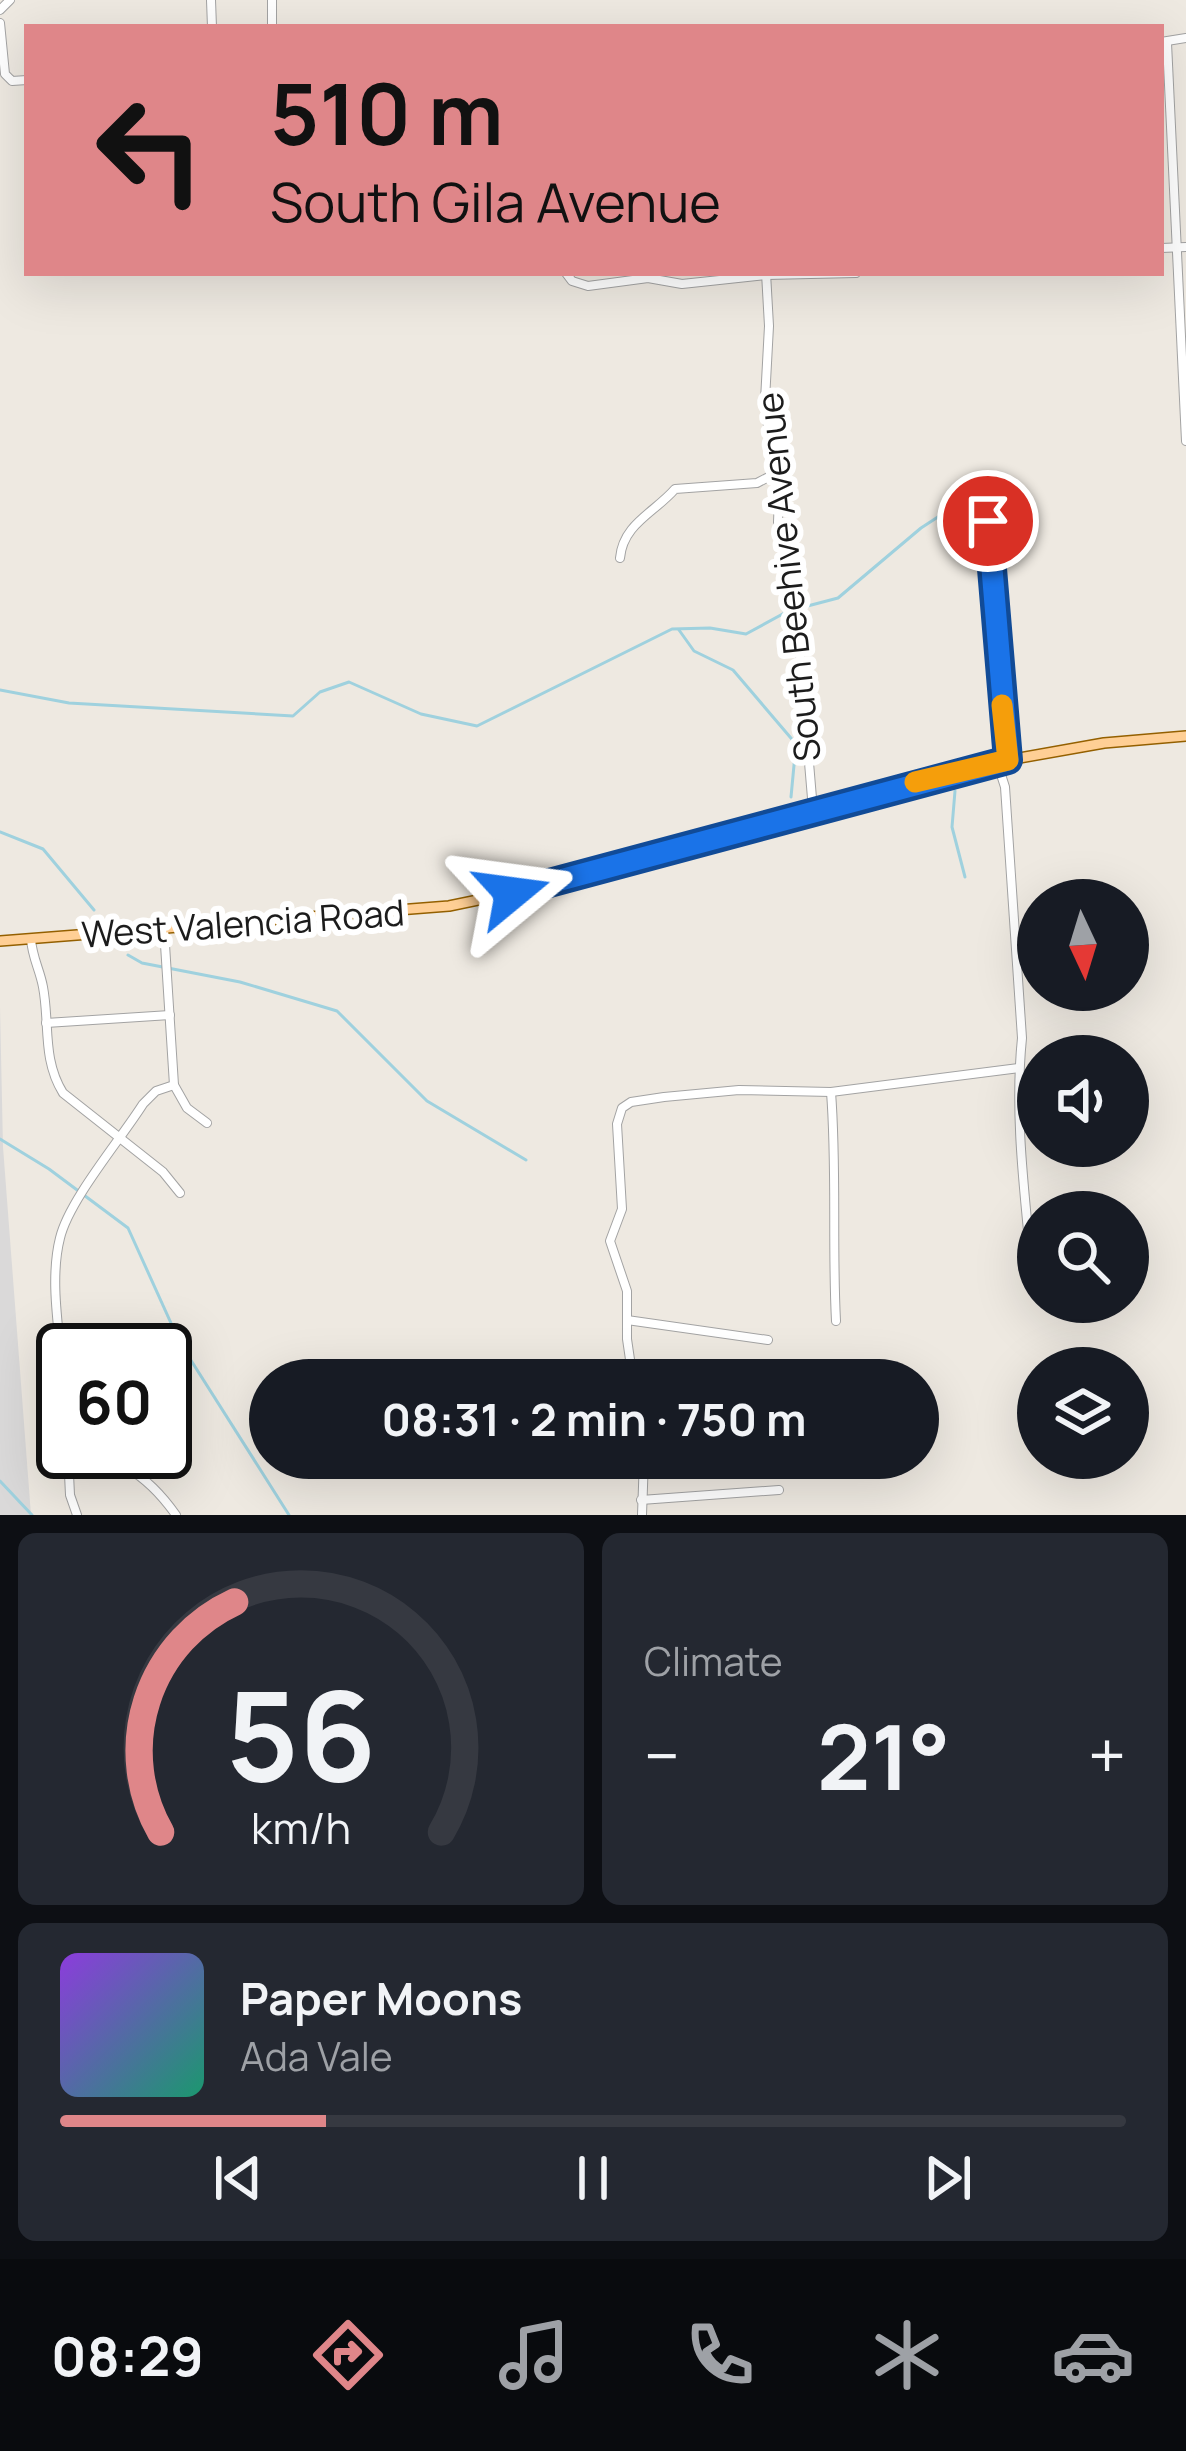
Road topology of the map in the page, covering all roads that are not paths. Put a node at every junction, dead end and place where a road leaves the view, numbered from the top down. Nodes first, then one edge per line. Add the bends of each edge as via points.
1 (0, 23) edge
2 (1186, 38) edge
3 (1164, 42) edge
4 (24, 80) edge
5 (1182, 247) edge
6 (568, 276) edge
7 (749, 276) edge
8 (766, 276) edge
9 (1186, 441) edge
10 (780, 471) junction
11 (988, 521) dead end
12 (620, 558) dead end
13 (1186, 736) edge
14 (1003, 761) junction
15 (813, 810) junction
16 (164, 929) junction
17 (31, 939) junction
18 (0, 941) edge
19 (170, 1015) junction
20 (46, 1024) junction
21 (1022, 1035) edge
22 (1017, 1068) edge
23 (175, 1085) junction
24 (831, 1093) junction
25 (207, 1123) dead end
26 (120, 1140) junction
27 (180, 1193) dead end
28 (627, 1320) junction
29 (836, 1321) dead end
30 (60, 1323) edge
31 (768, 1340) dead end
32 (631, 1359) edge
33 (69, 1479) edge
34 (143, 1479) edge
35 (642, 1479) edge
36 (779, 1490) dead end
37 (640, 1500) junction
38 (76, 1515) edge
39 (176, 1515) edge
40 (642, 1515) edge

1 - 4 street via 3,71
2 - 3 street
3 - 5 street
5 - 9 street
6 - 7 street via 588,286
8 - 10 street, South Beehive Avenue via 765,400
10 - 12 street via 757,483 675,489 631,526
10 - 15 street, South Beehive Avenue via 778,522 797,620
11 - 14 street
13 - 14 main road, West Valencia Road
14 - 15 main road, West Valencia Road
14 - 21 street
15 - 16 main road, West Valencia Road via 486,899
16 - 17 main road, West Valencia Road
16 - 19 street
17 - 18 main road, West Valencia Road
17 - 20 street
19 - 20 street
19 - 23 street
20 - 26 street via 63,1093
22 - 24 street
23 - 25 street
23 - 26 street via 156,1091
24 - 28 street via 729,1091 622,1108 622,1209 610,1241 625,1278
24 - 29 street
26 - 27 street
26 - 30 street via 60,1234
28 - 31 street
28 - 32 street
33 - 38 street
34 - 39 street
35 - 37 street
36 - 37 street
37 - 40 street

